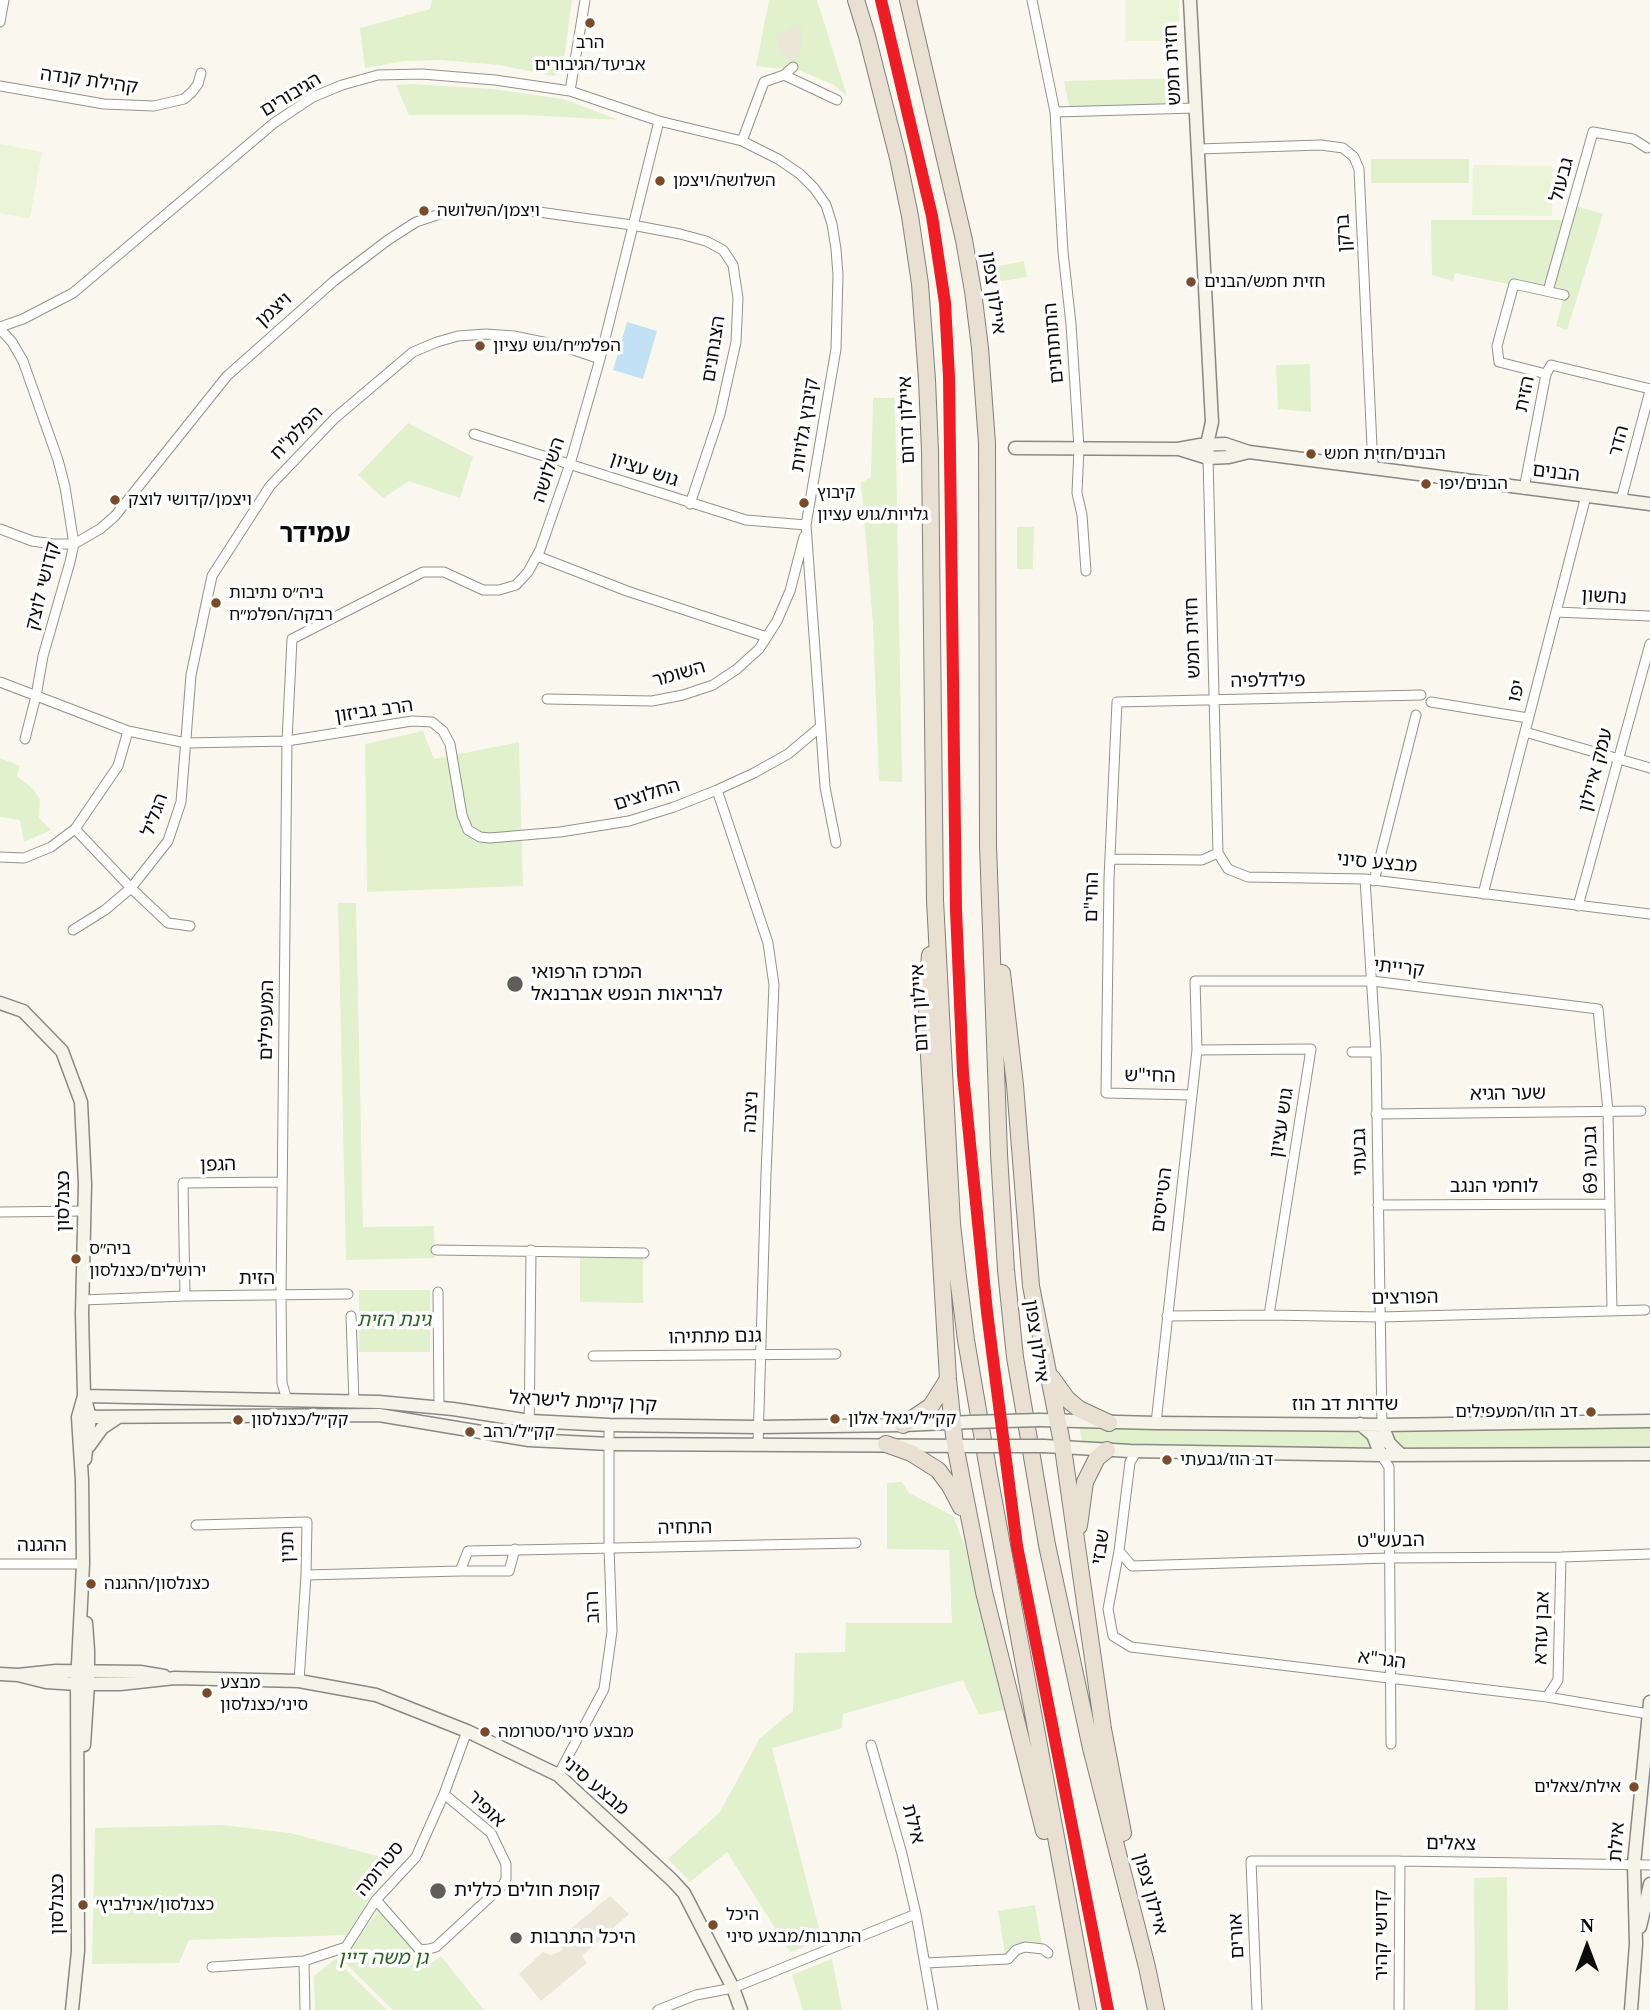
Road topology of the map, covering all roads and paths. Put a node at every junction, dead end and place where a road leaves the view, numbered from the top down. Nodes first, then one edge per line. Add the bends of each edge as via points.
1 (4, 0) edge
2 (584, 0) edge
3 (856, 0) edge
4 (908, 0) edge
5 (1032, 0) edge
6 (1190, 0) edge
7 (0, 22) edge
8 (793, 67) dead end
9 (201, 74) dead end
10 (784, 75) junction
11 (0, 86) edge
12 (570, 91) junction
13 (837, 100) dead end
14 (1195, 108) junction
15 (1055, 112) junction
16 (659, 121) junction
17 (742, 141) junction
18 (1647, 148) dead end
19 (1198, 149) junction
20 (632, 225) junction
21 (1548, 291) junction
22 (1564, 295) dead end
23 (0, 328) edge
24 (600, 359) junction
25 (1548, 370) junction
26 (1650, 390) edge
27 (474, 435) dead end
28 (1214, 444) junction
29 (1015, 448) dead end
30 (1079, 448) junction
31 (1178, 449) junction
32 (1249, 452) junction
33 (1221, 457) junction
34 (1208, 458) junction
35 (570, 464) junction
36 (1373, 468) junction
37 (1524, 489) junction
38 (1586, 496) junction
39 (1621, 500) junction
40 (690, 504) junction
41 (1650, 504) edge
42 (806, 525) junction
43 (0, 529) edge
44 (74, 544) junction
45 (537, 555) junction
46 (1086, 571) dead end
47 (1556, 612) junction
48 (1650, 617) edge
49 (766, 637) junction
50 (292, 639) joint
51 (1650, 644) edge
52 (0, 682) edge
53 (1421, 695) dead end
54 (36, 696) junction
55 (547, 699) dead end
56 (1214, 700) junction
57 (1117, 702) joint
58 (1430, 702) dead end
59 (1416, 715) dead end
60 (1528, 718) junction
61 (819, 728) junction
62 (128, 732) junction
63 (1525, 732) junction
64 (25, 739) dead end
65 (287, 741) junction
66 (186, 744) junction
67 (1618, 758) junction
68 (1650, 768) edge
69 (717, 790) junction
70 (75, 829) junction
71 (468, 830) joint
72 (836, 843) dead end
73 (988, 845) junction
74 (1218, 853) junction
75 (0, 857) edge
76 (1110, 859) junction
77 (1369, 880) junction
78 (131, 888) junction
79 (1483, 894) junction
80 (935, 900) junction
81 (1578, 906) junction
82 (1650, 914) edge
83 (190, 926) dead end
84 (73, 930) dead end
85 (1195, 981) joint
86 (1372, 981) junction
87 (0, 1003) edge
88 (1598, 1009) joint
89 (1197, 1050) junction
90 (1352, 1052) dead end
91 (1376, 1052) junction
92 (1106, 1093) joint
93 (1192, 1095) junction
94 (1608, 1111) junction
95 (1641, 1111) dead end
96 (1376, 1114) junction
97 (282, 1182) junction
98 (1609, 1204) junction
99 (1378, 1205) junction
100 (84, 1211) junction
101 (0, 1212) edge
102 (436, 1250) dead end
103 (531, 1250) junction
104 (645, 1253) dead end
105 (438, 1292) dead end
106 (348, 1294) dead end
107 (185, 1296) junction
108 (281, 1296) junction
109 (83, 1300) junction
110 (1612, 1310) junction
111 (1645, 1310) dead end
112 (1269, 1315) junction
113 (351, 1316) dead end
114 (1167, 1316) junction
115 (1380, 1317) junction
116 (760, 1354) junction
117 (836, 1354) dead end
118 (593, 1356) dead end
119 (1046, 1367) junction
120 (948, 1379) junction
121 (84, 1396) junction
122 (288, 1400) junction
123 (354, 1402) junction
124 (439, 1408) junction
125 (84, 1417) junction
126 (120, 1417) junction
127 (1040, 1420) joint
128 (530, 1421) junction
129 (1058, 1421) junction
130 (1650, 1421) edge
131 (953, 1422) junction
132 (1109, 1423) junction
133 (1156, 1423) junction
134 (1360, 1424) junction
135 (609, 1425) junction
136 (903, 1425) junction
137 (1382, 1425) junction
138 (758, 1427) junction
139 (529, 1440) junction
140 (610, 1444) junction
141 (758, 1444) junction
142 (886, 1444) junction
143 (955, 1445) junction
144 (1063, 1448) junction
145 (87, 1450) junction
146 (1114, 1450) junction
147 (1400, 1454) junction
148 (1650, 1454) edge
149 (1381, 1455) junction
150 (1134, 1457) junction
151 (1389, 1467) junction
152 (82, 1480) junction
153 (196, 1525) dead end
154 (970, 1526) junction
155 (856, 1543) dead end
156 (609, 1547) junction
157 (515, 1549) junction
158 (1077, 1549) junction
159 (1119, 1551) junction
160 (1650, 1554) edge
161 (1562, 1557) junction
162 (1389, 1558) junction
163 (0, 1564) edge
164 (83, 1564) junction
165 (1132, 1566) junction
166 (460, 1571) junction
167 (1115, 1573) junction
168 (306, 1575) junction
169 (1113, 1636) joint
170 (0, 1674) edge
171 (83, 1677) junction
172 (1390, 1679) junction
173 (299, 1681) junction
174 (1547, 1697) junction
175 (1650, 1710) edge
176 (467, 1731) junction
177 (1391, 1744) dead end
178 (872, 1745) dead end
179 (558, 1775) junction
180 (444, 1794) junction
181 (1251, 1861) joint
182 (1400, 1861) junction
183 (1634, 1864) junction
184 (1650, 1865) edge
185 (1650, 1884) edge
186 (376, 1900) junction
187 (916, 1914) junction
188 (1636, 1944) junction
189 (1048, 1953) dead end
190 (304, 1961) junction
191 (926, 1963) junction
192 (212, 1966) dead end
193 (1147, 1967) junction
194 (1081, 1978) junction
195 (733, 1988) junction
196 (72, 2010) edge
197 (305, 2010) edge
198 (658, 2010) edge
199 (741, 2010) edge
200 (933, 2010) edge
201 (1088, 2010) edge
202 (1156, 2010) edge
203 (1257, 2010) edge
204 (1399, 2010) edge
205 (1631, 2010) edge

1 - 7 street
2 - 12 street
3 - 80 highway, איילון דרום via 898,158 920,284 930,451
4 - 73 highway, איילון צפון via 964,240 980,348 986,443
5 - 15 street, התותחנים
6 - 14 street, חזית חמש
8 - 10 street
9 - 11 street, קהילת קנדה via 184,99 154,106 104,104
10 - 13 street
10 - 17 street via 764,82
12 - 16 street, הגיבורים
12 - 23 street, הגיבורים via 495,80 378,75 313,97 274,123 73,293
14 - 15 street
14 - 19 street, חזית חמש
15 - 30 street, התותחנים
16 - 17 street, קיבוץ גלויות
16 - 20 street, השלושה
17 - 42 street, קיבוץ גלויות via 800,174 826,205 832,223 838,275 836,349
18 - 21 street, גבעול via 1633,138 1593,132
19 - 28 street, חזית חמש
19 - 36 street, ברקן via 1321,145 1343,148 1354,157 1359,169
20 - 24 street, השלושה
20 - 40 street, הצנחנים via 706,241 723,250 733,265 738,298 736,342 720,414
20 - 44 street, ויצמן via 481,209 416,222 334,281 227,376 115,516
21 - 22 street
21 - 25 street via 1514,284 1497,346 1499,362
23 - 44 street, קדושי לוצק via 23,361 58,460
24 - 35 street, השלושה
24 - 66 street, הפלמ"ח via 513,336 458,336 413,352 335,418 270,486 212,576 191,675
25 - 26 street, הזית
25 - 37 street, הזית
26 - 39 street, הדר
27 - 35 street, גוש עציון
28 - 31 street, הבנים
28 - 32 street, הבנים
28 - 33 street, חזית חמש
28 - 34 street, חזית חמש
29 - 30 street, הבנים
30 - 31 street, הבנים
30 - 46 street, התותחנים via 1077,494
31 - 34 street, הבנים
32 - 33 street, הבנים
32 - 36 street, הבנים
33 - 34 street, הבנים
34 - 56 street, חזית חמש
35 - 40 street, גוש עציון
35 - 45 street, השלושה
36 - 37 street, הבנים
37 - 38 street, הבנים
38 - 39 street, הבנים
38 - 47 street, יפו
39 - 41 street, הבנים
40 - 42 street, גוש עציון via 746,520
42 - 49 street, השומר via 790,591
42 - 61 street, קיבוץ גלויות
43 - 44 street via 32,541
44 - 54 street, קדושי לוצק
45 - 49 street via 627,591
45 - 50 street, השלושה via 516,584 499,590 482,590 444,572 424,572
47 - 48 street, נחשון
47 - 60 street, יפו
49 - 55 street, השומר via 737,669 713,685 683,695 652,701
50 - 65 street, המעפילים
51 - 67 street, עמק איילון
52 - 54 street
53 - 56 street, פילדלפיה
54 - 62 street
54 - 64 street, קדושי לוצק
56 - 57 street, פילדלפיה
56 - 74 street, חזית חמש
57 - 76 street, החי"ם
58 - 60 street
59 - 77 street, גבעתי
60 - 63 street, יפו
61 - 69 street, החלוצים via 788,754
61 - 72 street, קיבוץ גלויות
62 - 66 street
62 - 70 street via 118,766
63 - 67 street
63 - 79 street, יפו
65 - 66 street
65 - 71 street, הרב גביזון via 412,720 432,722 450,744
65 - 97 street, המעפילים
66 - 78 street, הגליל via 181,802 168,841
67 - 68 street
67 - 81 street, עמק איילון
69 - 71 street, החלוצים via 629,821 490,838
69 - 116 street, ניצנה via 768,943 774,985
70 - 75 street via 51,848 24,858
70 - 78 street
73 - 119 highway via 1015,1085 1031,1286
73 - 193 highway, איילון צפון via 999,1154 1015,1357 1047,1545 1085,1721
74 - 76 street via 1202,860
74 - 77 street, מבצע סיני via 1228,869 1248,877
76 - 92 street, החי"ם
77 - 79 street, מבצע סיני
77 - 86 street, גבעתי
78 - 83 street via 168,923
78 - 84 street, הגליל
79 - 81 street, מבצע סיני
80 - 120 highway via 927,1022
80 - 194 highway, איילון דרום via 953,1224 964,1328
81 - 82 street, מבצע סיני
85 - 86 street, קרייתי
85 - 89 street, הטייסים
86 - 88 street, קרייתי
86 - 91 street, גבעתי
87 - 100 street, כצנלסון via 23,1011 62,1051 81,1102
88 - 94 street, גבעה 69
89 - 93 street, הטייסים
89 - 112 street, גוש עציון via 1311,1049
90 - 91 street
91 - 96 street, גבעתי
92 - 93 street, החי"ש
93 - 114 street, הטייסים
94 - 95 street, שער הגיא
94 - 96 street, שער הגיא
94 - 98 street, גבעה 69
96 - 99 street, גבעתי
97 - 107 street, הגפן via 183,1183
97 - 108 street, המעפילים
98 - 99 street, לוחמי הנגב
98 - 110 street, גבעה 69
99 - 115 street, גבעתי
100 - 101 street
100 - 109 street, כצנלסון
102 - 103 street
103 - 104 street
103 - 128 street
105 - 124 street
106 - 108 street, הזית
107 - 108 street, הזית
107 - 109 street, הזית
108 - 122 street, המעפילים via 282,1383
109 - 121 street, כצנלסון
110 - 111 street, הפורצים
110 - 115 street, הפורצים
112 - 114 street, הפורצים
112 - 115 street, הפורצים
113 - 123 street
114 - 133 street, הטייסים
115 - 137 street, גבעתי
116 - 117 street, גנם מתתיהו
116 - 118 street, גנם מתתיהו
116 - 138 street, ניצנה
119 - 129 highway
119 - 132 highway via 1067,1399
120 - 131 highway
120 - 136 highway via 931,1406
121 - 122 street, קרן קיימת לישראל
121 - 125 street, כצנלסון
122 - 123 street, קרן קיימת לישראל
123 - 124 street, קרן קיימת לישראל
124 - 128 street, קרן קיימת לישראל
125 - 126 street, קרן קיימת לישראל
125 - 145 street, כצנלסון
125 - 152 street, כצנלסון
126 - 139 street, קרן קיימת לישראל via 379,1415
126 - 145 street via 102,1428
127 - 129 street, שדרות דב הוז
127 - 131 street, קרן קיימת לישראל, bridge
128 - 135 street, קרן קיימת לישראל
128 - 139 street
129 - 132 street, שדרות דב הוז
129 - 144 highway
130 - 137 street, שדרות דב הוז
131 - 136 street, קרן קיימת לישראל
131 - 143 highway
132 - 133 street, שדרות דב הוז
133 - 134 street, שדרות דב הוז
134 - 137 street, שדרות דב הוז
134 - 149 street via 1374,1435
135 - 138 street, קרן קיימת לישראל
135 - 140 street, רהב
136 - 138 street, קרן קיימת לישראל
137 - 147 street
138 - 141 street, ניצנה
139 - 140 street, קרן קיימת לישראל
140 - 141 street, קרן קיימת לישראל
140 - 156 street, רהב
141 - 142 street, קרן קיימת לישראל
142 - 143 street, קרן קיימת לישראל
142 - 154 highway via 938,1470
143 - 144 street, קרן קיימת לישראל, bridge
143 - 154 highway
144 - 146 street
144 - 158 highway
145 - 152 street, כצנלסון
146 - 150 street
146 - 158 highway via 1097,1458 1085,1482
147 - 148 street
147 - 149 street
147 - 151 street
149 - 150 street
149 - 151 street
150 - 159 street, שבזי
151 - 162 street
152 - 164 street, כצנלסון
153 - 168 street, תנין via 307,1522
154 - 194 highway
155 - 156 street, התחיה
156 - 157 street, התחיה
156 - 179 street, רהב via 612,1631 604,1689
157 - 166 street, התחיה via 468,1551
157 - 166 street via 509,1571
158 - 193 highway via 1103,1729
159 - 165 street
159 - 167 street, שבזי
160 - 161 street, הבעש"ט
161 - 162 street, הבעש"ט
161 - 174 street, אבן עזרא via 1558,1680
162 - 165 street, הבעש"ט
162 - 172 street
163 - 164 street, ההגנה
164 - 171 street, כצנלסון via 88,1650
165 - 167 street, הבעש"ט
166 - 168 street
167 - 169 street, שבזי via 1108,1609
168 - 173 street, תנין
169 - 172 street, הגר"א via 1131,1647
170 - 171 street, מבצע סיני via 38,1671
171 - 173 street, מבצע סיני via 140,1672 175,1678
171 - 196 street, כצנלסון via 77,1797 78,1951
172 - 174 street, הגר"א
172 - 177 street
173 - 176 street, מבצע סיני via 376,1695
174 - 175 street, הגר"א
175 - 183 street, אילת
176 - 179 street, מבצע סיני
176 - 180 street, סטרומה
178 - 187 street, אילת
179 - 195 street, מבצע סיני via 684,1893
180 - 186 street, סטרומה via 416,1857
180 - 186 street, אופיר via 491,1833 506,1864 503,1885 429,1949 420,1950
181 - 182 street, צאלים
181 - 203 street, אורים
182 - 183 street, צאלים
182 - 204 street, קדושי קהיר
183 - 184 street, צאלים
183 - 188 street, אילת
185 - 188 street, אילת
186 - 190 street, סטרומה via 346,1947
187 - 191 street, אילת
187 - 195 street
188 - 205 street, אילת
189 - 191 street via 1025,1947 1009,1958
190 - 192 street, סטרומה
190 - 197 street
191 - 200 street, אילת
193 - 202 highway, איילון צפון
194 - 201 highway, איילון דרום
195 - 198 street via 696,1995
195 - 199 street, מבצע סיני

